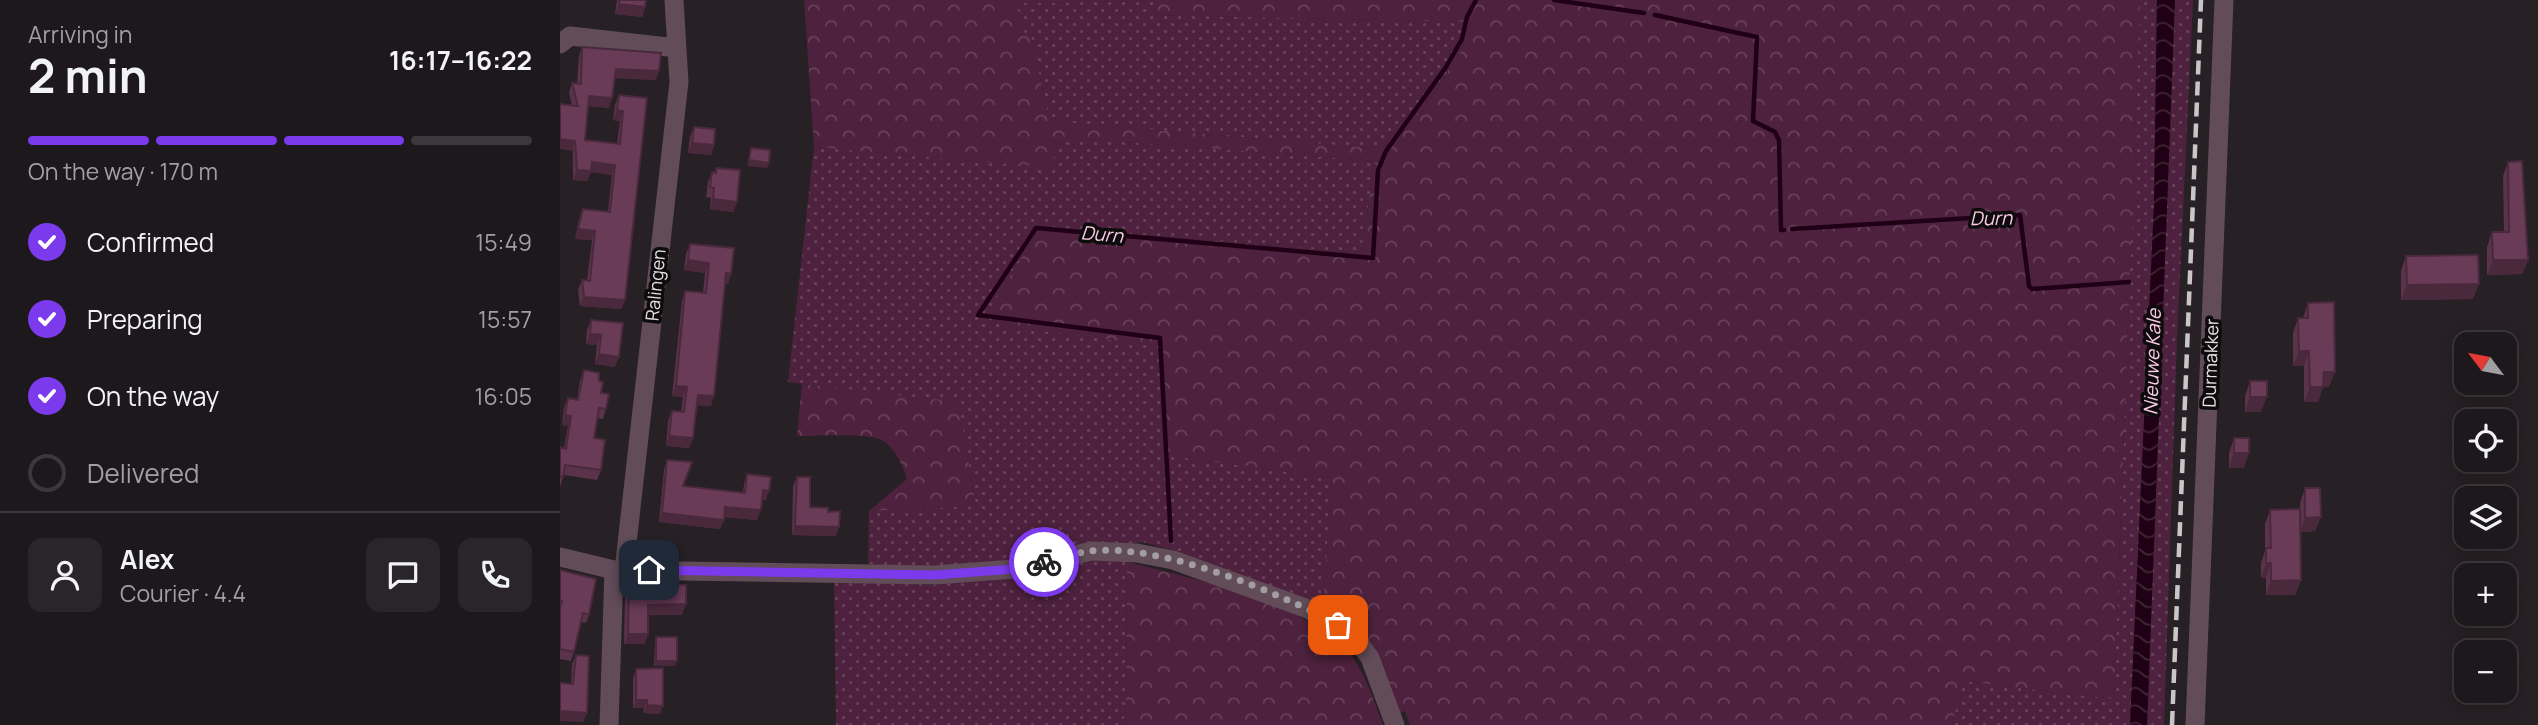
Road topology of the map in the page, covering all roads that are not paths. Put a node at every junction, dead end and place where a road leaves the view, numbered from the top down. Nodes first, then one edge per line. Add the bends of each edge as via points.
1 (674, 0) edge
2 (2224, 0) edge
3 (560, 44) edge
4 (677, 48) junction
5 (560, 557) edge
6 (619, 570) junction
7 (609, 725) edge
8 (1395, 725) edge
9 (2195, 725) edge

1 - 4 street, Ralingen
2 - 9 street, Durmakker
3 - 4 street via 569,36
4 - 6 street, Ralingen via 679,82
5 - 6 street
6 - 7 street, Ralingen
6 - 8 street via 935,575 1014,569 1092,551 1173,560 1308,609 1357,640 1370,658

